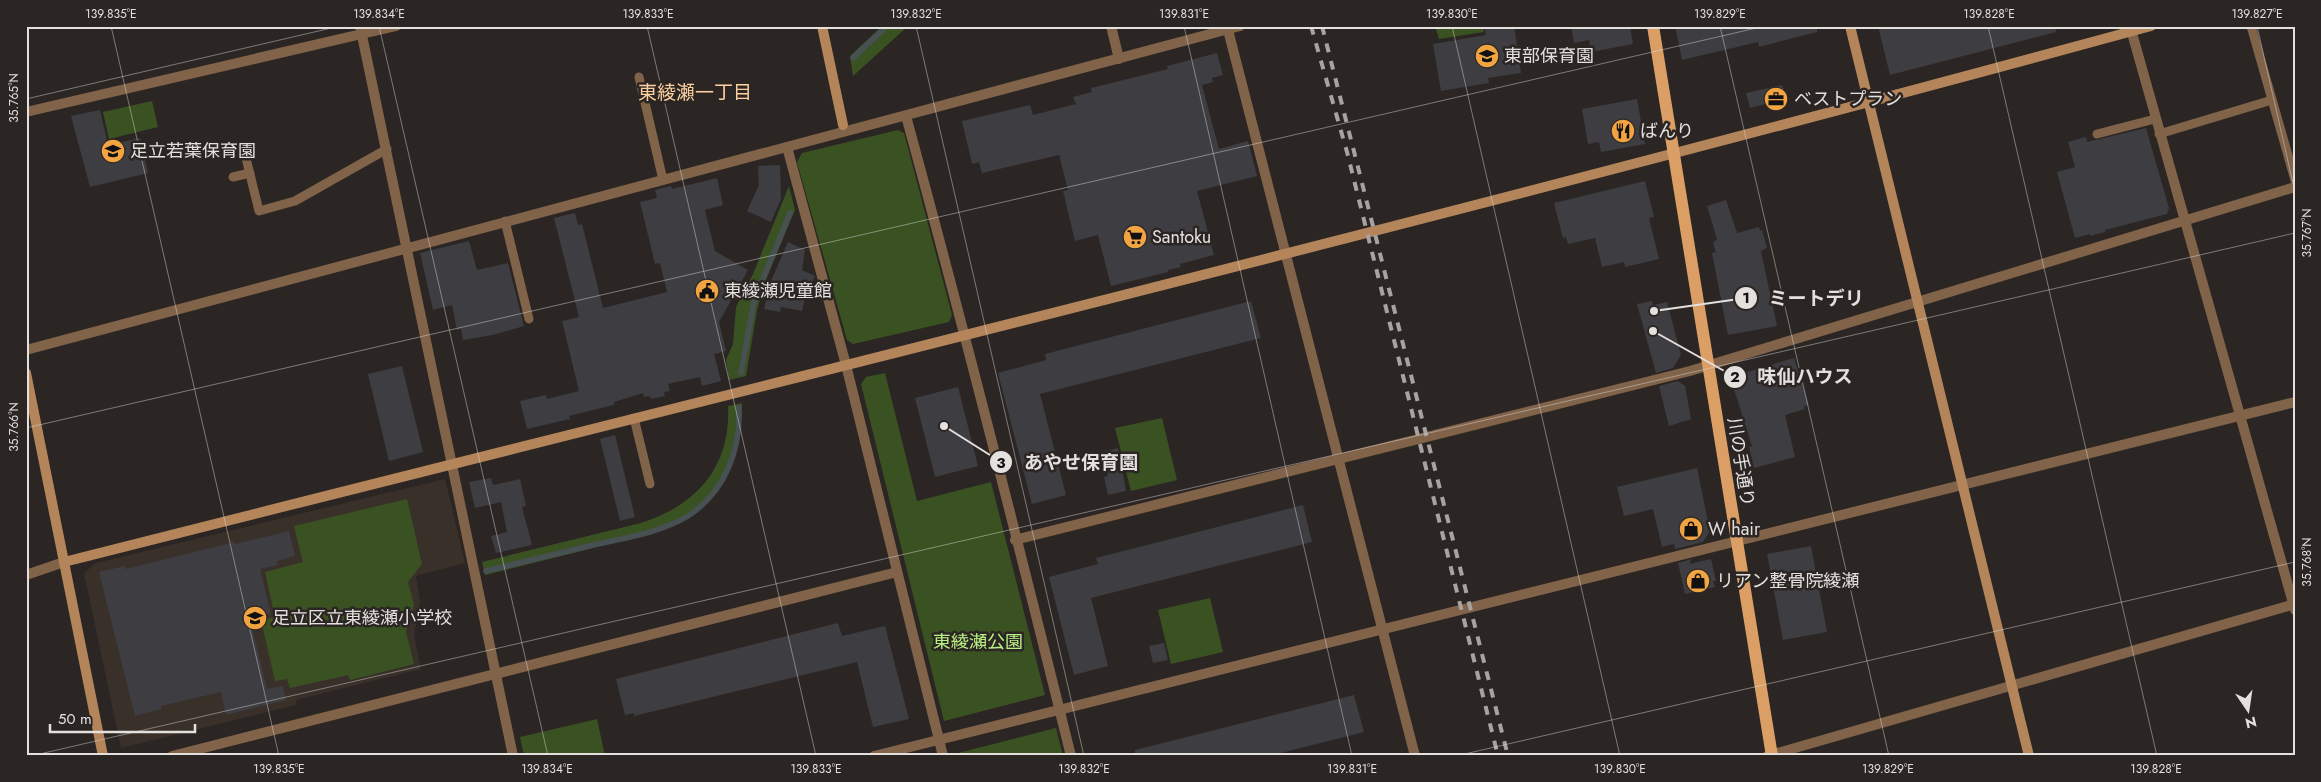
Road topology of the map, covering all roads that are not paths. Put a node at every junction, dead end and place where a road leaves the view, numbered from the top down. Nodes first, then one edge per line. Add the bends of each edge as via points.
1 (396, 26) edge
2 (822, 26) edge
3 (1111, 26) edge
4 (1240, 26) edge
5 (1653, 26) edge
6 (1850, 26) edge
7 (2151, 26) edge
8 (2251, 26) edge
9 (2130, 29) edge
10 (361, 30) edge
11 (1228, 30) junction
12 (1119, 59) junction
13 (639, 77) dead end
14 (2272, 100) junction
15 (1869, 102) junction
16 (26, 112) edge
17 (906, 116) junction
18 (2155, 119) junction
19 (844, 128) junction
20 (2097, 134) dead end
21 (2160, 134) junction
22 (787, 147) junction
23 (387, 149) junction
24 (1674, 154) junction
25 (246, 158) dead end
26 (250, 173) junction
27 (233, 176) dead end
28 (663, 180) junction
29 (2295, 180) edge
30 (2295, 188) edge
31 (505, 221) junction
32 (2183, 222) junction
33 (408, 247) junction
34 (1287, 254) junction
35 (1918, 301) junction
36 (529, 319) dead end
37 (966, 334) junction
38 (26, 350) edge
39 (846, 365) junction
40 (1707, 365) junction
41 (26, 373) edge
42 (2295, 402) edge
43 (2239, 416) junction
44 (634, 418) junction
45 (1339, 460) junction
46 (452, 463) junction
47 (650, 484) dead end
48 (1962, 485) junction
49 (1015, 540) junction
50 (1736, 540) junction
51 (64, 562) junction
52 (897, 572) junction
53 (26, 575) edge
54 (2294, 606) edge
55 (1382, 628) junction
56 (496, 674) junction
57 (2012, 687) junction
58 (1060, 710) junction
59 (939, 739) junction
60 (1770, 755) edge
61 (103, 756) edge
62 (172, 756) edge
63 (513, 756) edge
64 (874, 756) edge
65 (944, 756) edge
66 (1071, 756) edge
67 (1415, 756) edge
68 (2029, 756) edge

1 - 10 street
2 - 19 street
3 - 12 street
4 - 11 street
5 - 24 main road, 川の手通り
6 - 15 street
7 - 9 street
8 - 14 lane
9 - 15 street
9 - 18 street
10 - 16 street
10 - 23 street
11 - 12 street
11 - 34 street
12 - 17 street
13 - 28 lane
14 - 21 lane
14 - 29 lane
15 - 24 street
15 - 35 street
17 - 19 street
17 - 37 street
18 - 20 lane
18 - 21 street
19 - 22 street
21 - 32 street
22 - 28 street
22 - 39 street
23 - 26 lane via 295,201 259,211
23 - 33 street
24 - 34 street
24 - 40 main road, 川の手通り
25 - 26 lane
26 - 27 lane
28 - 31 street
30 - 32 street
31 - 33 street
31 - 36 lane
32 - 35 street
32 - 43 street
33 - 38 street
33 - 46 street
34 - 37 street
34 - 45 street
35 - 40 street
35 - 48 street
37 - 39 street
37 - 49 street
39 - 44 street
39 - 52 street
40 - 45 street
40 - 50 main road, 川の手通り
41 - 51 street
42 - 43 street
43 - 48 street
43 - 54 street
44 - 46 street
44 - 47 lane
45 - 49 street
45 - 55 street
46 - 51 street
46 - 56 street
48 - 50 street
48 - 57 street
49 - 58 street
50 - 55 street
50 - 60 main road, 川の手通り
51 - 53 street
51 - 61 street
52 - 56 street
52 - 59 street
54 - 57 street
55 - 58 street
55 - 67 street
56 - 62 street
56 - 63 street
57 - 60 street
57 - 68 street
58 - 59 street
58 - 66 street
59 - 64 street
59 - 65 street

